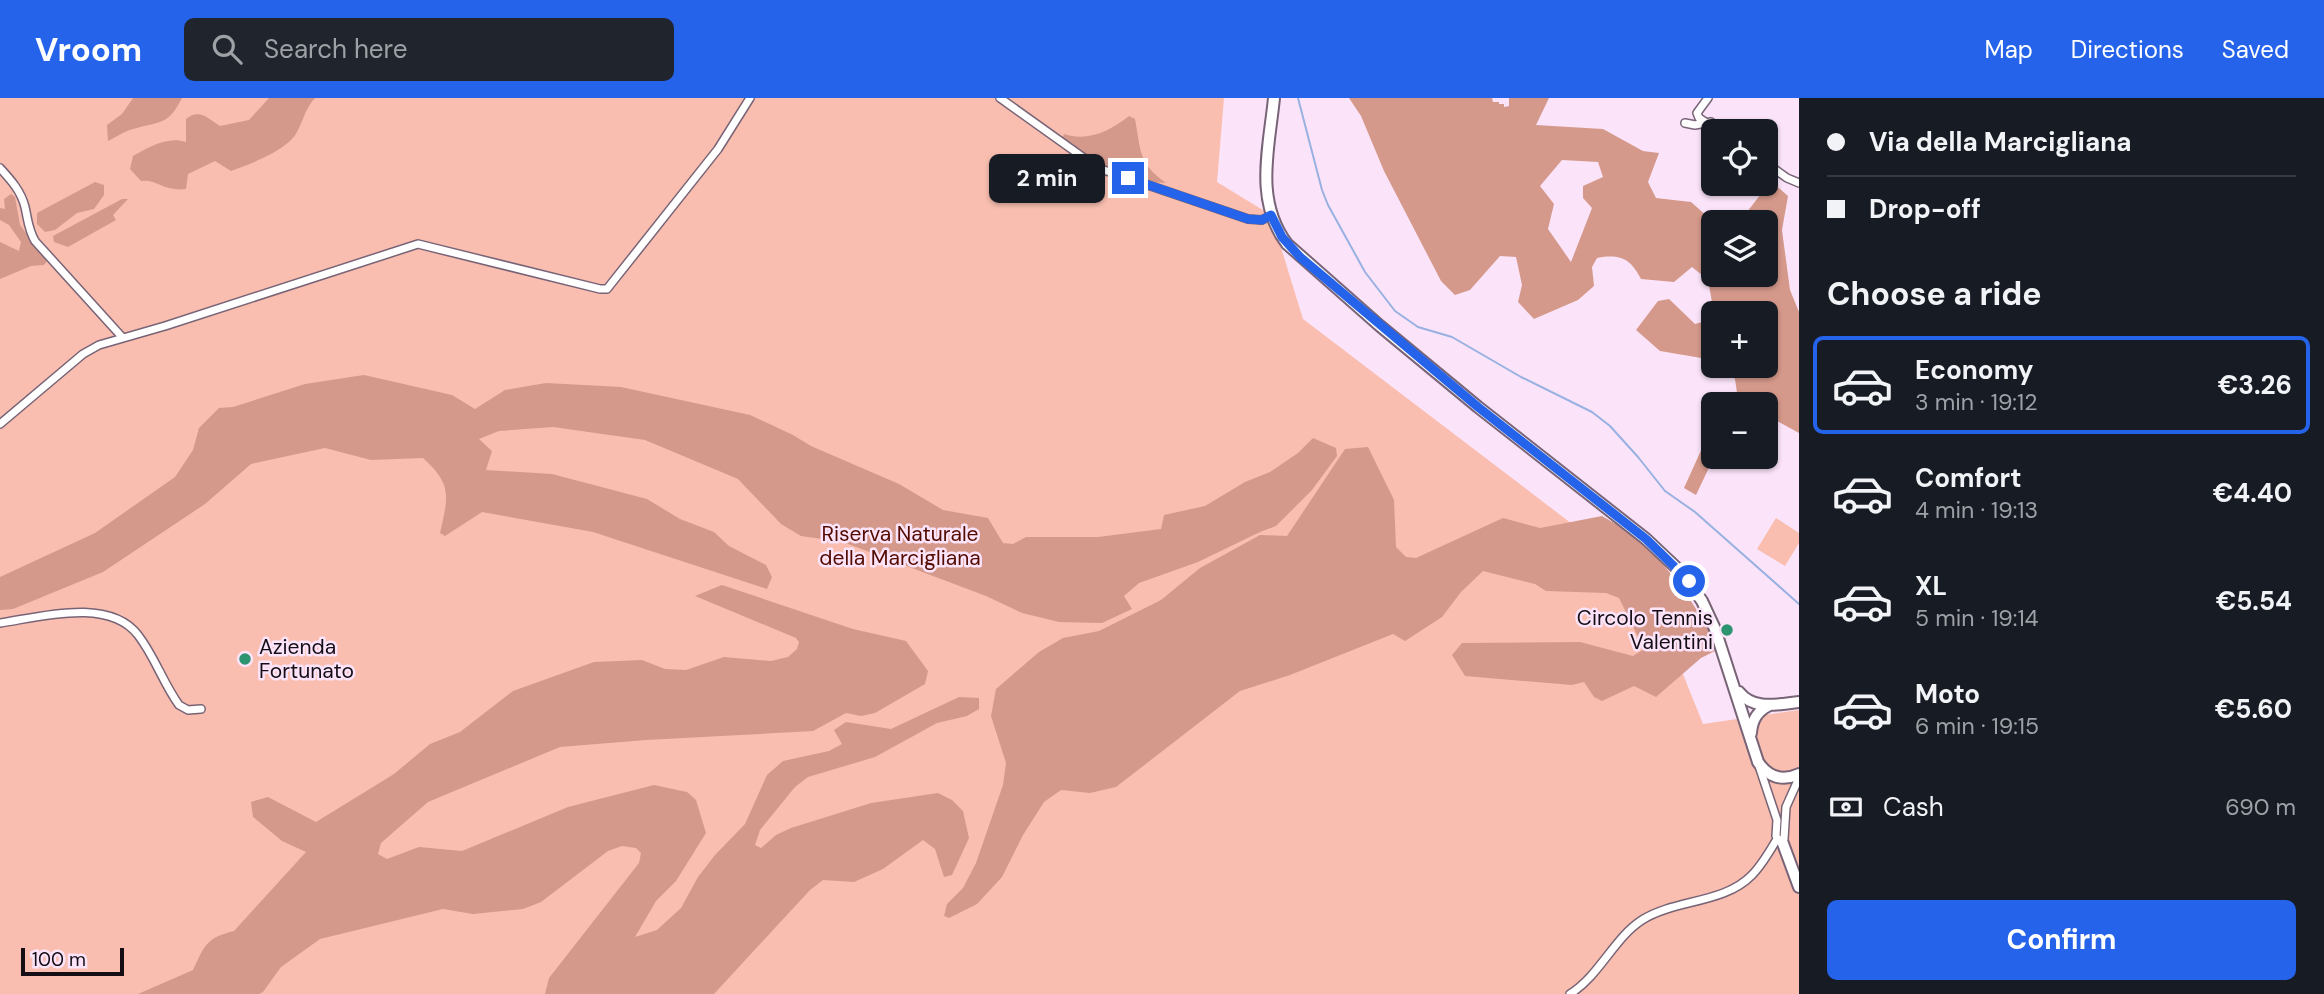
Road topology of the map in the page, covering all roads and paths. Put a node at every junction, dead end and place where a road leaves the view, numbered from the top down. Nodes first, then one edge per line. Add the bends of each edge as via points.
1 (750, 98) edge
2 (1000, 98) edge
3 (1274, 98) edge
4 (1708, 98) edge
5 (1701, 119) edge
6 (1685, 123) dead end
7 (1701, 123) edge
8 (0, 168) edge
9 (1778, 172) edge
10 (1799, 183) edge
11 (1271, 215) junction
12 (122, 337) junction
13 (0, 424) edge
14 (0, 623) edge
15 (1734, 683) junction
16 (1774, 704) junction
17 (1799, 705) edge
18 (201, 709) dead end
19 (1751, 740) junction
20 (1758, 762) junction
21 (1799, 776) edge
22 (1779, 840) junction
23 (1799, 887) edge
24 (1570, 994) edge

1 - 12 street via 718,149 607,289 421,243
2 - 11 street via 1104,170 1248,219
3 - 11 street via 1265,186
4 - 5 street via 1697,113
6 - 7 street
8 - 12 street via 18,189 35,241
9 - 10 street
11 - 15 street via 1300,257 1674,565 1709,614
12 - 13 street via 83,354
14 - 18 street via 79,611 125,623 140,638 179,705
15 - 16 street via 1748,701
15 - 19 street
16 - 17 street
16 - 19 street via 1754,718
19 - 20 street
20 - 21 street via 1774,777
20 - 22 street
21 - 22 street via 1787,800 1784,839
22 - 23 street
22 - 24 street via 1754,874 1736,887 1641,921

